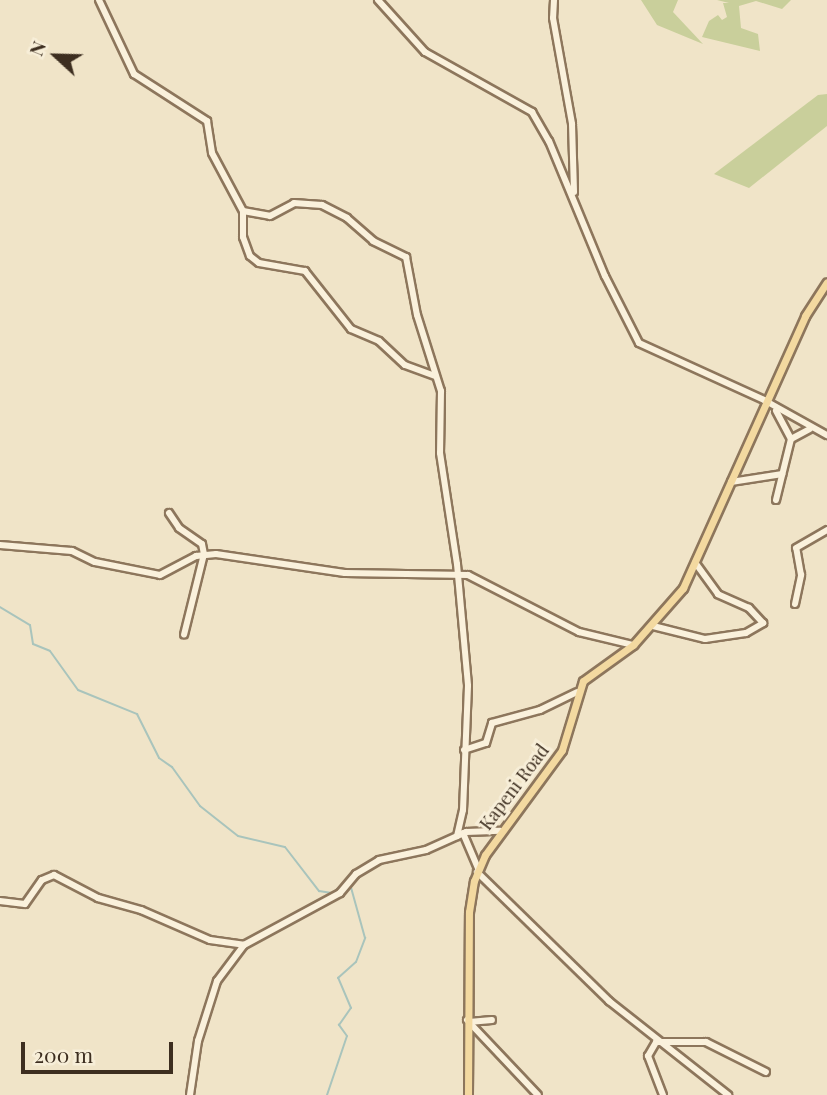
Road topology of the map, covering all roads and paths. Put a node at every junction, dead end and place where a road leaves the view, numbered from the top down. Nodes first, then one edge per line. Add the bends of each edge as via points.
1 (99, 0) edge
2 (377, 0) edge
3 (554, 0) edge
4 (574, 198) junction
5 (243, 211) junction
6 (827, 282) edge
7 (435, 376) junction
8 (769, 403) junction
9 (776, 410) junction
10 (810, 429) junction
11 (827, 435) edge
12 (791, 439) junction
13 (782, 474) junction
14 (732, 482) junction
15 (776, 500) dead end
16 (169, 513) dead end
17 (827, 530) edge
18 (0, 545) edge
19 (204, 554) junction
20 (695, 562) junction
21 (457, 575) junction
22 (795, 604) dead end
23 (653, 626) junction
24 (184, 635) dead end
25 (633, 645) junction
26 (577, 692) junction
27 (464, 750) junction
28 (500, 831) junction
29 (460, 835) junction
30 (478, 871) junction
31 (0, 901) edge
32 (244, 946) junction
33 (492, 1020) dead end
34 (468, 1021) junction
35 (664, 1042) junction
36 (766, 1072) dead end
37 (190, 1095) edge
38 (468, 1095) edge
39 (538, 1095) edge
40 (663, 1095) edge
41 (728, 1095) edge

1 - 5 street via 134,74 207,121 212,153
2 - 4 street via 425,52 526,106 549,141
3 - 4 street via 553,18 572,124
4 - 8 street via 604,276 639,343
5 - 7 street via 243,237 250,256 259,264 305,271 351,329 379,341 405,365
5 - 7 street via 270,216 294,203 322,205 379,245 404,253
6 - 8 main road via 805,316
7 - 21 street via 441,391 440,453
8 - 9 street
8 - 14 main road
9 - 10 street
9 - 12 street
10 - 11 street
10 - 12 street
12 - 13 street
13 - 14 street
13 - 15 street
14 - 20 main road
16 - 19 street via 179,528 202,544
17 - 22 street via 796,548 801,575
18 - 19 street via 72,551 94,562 160,575
19 - 21 street via 241,555 345,573
19 - 24 street
20 - 23 main road via 683,588
20 - 23 street via 718,594 749,608 763,623 746,633 705,639
21 - 25 street via 479,579 579,632
21 - 27 street via 468,686
23 - 25 main road
25 - 26 main road via 583,681
26 - 27 street via 492,723 486,743
26 - 28 main road, Kapeni Road via 575,718 562,750
27 - 29 street
28 - 29 street
28 - 30 main road, Kapeni Road
29 - 30 street
29 - 32 street via 366,866 340,893
30 - 34 main road, Kapeni Road via 468,912
30 - 35 street via 609,1001
31 - 32 street via 25,904 42,880 54,875 98,898 141,909 209,940
32 - 37 street via 217,981 198,1041
33 - 34 street
34 - 38 main road, Kapeni Road
34 - 39 street
35 - 36 street via 706,1042
35 - 40 street via 651,1046 648,1056
35 - 41 street

